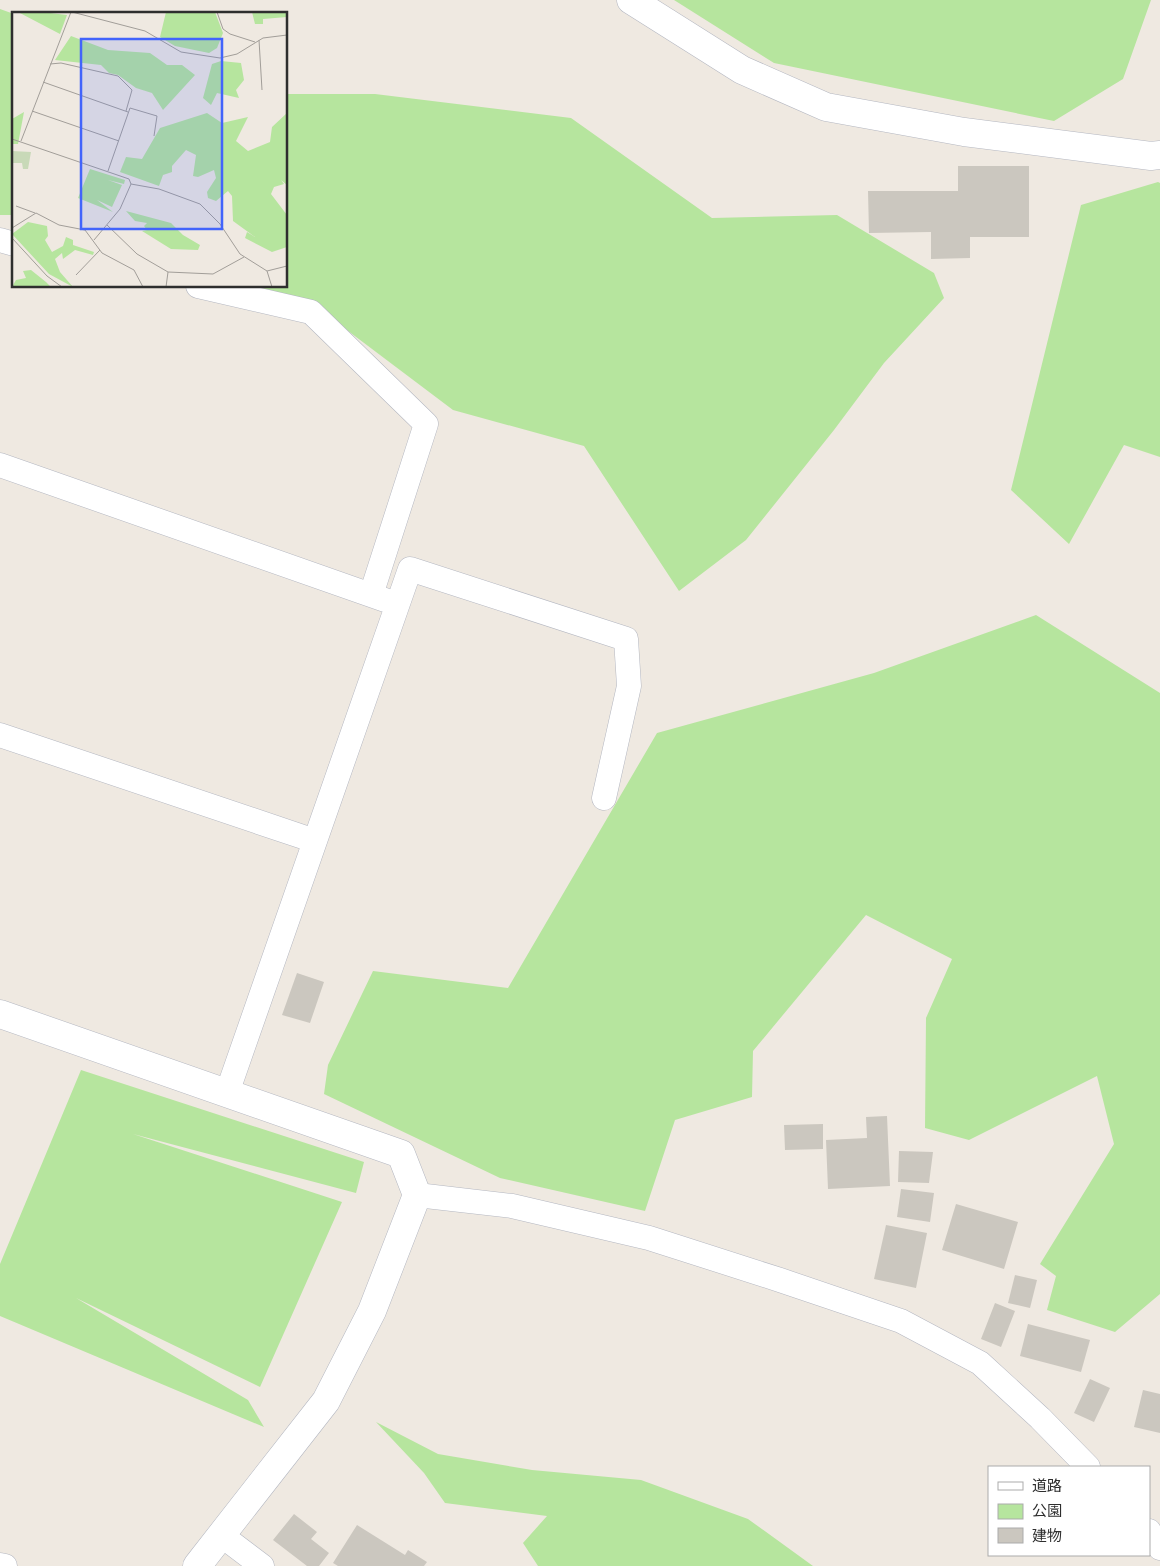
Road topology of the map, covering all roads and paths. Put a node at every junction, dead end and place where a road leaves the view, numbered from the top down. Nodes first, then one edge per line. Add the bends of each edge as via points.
1 (630, 0) edge
2 (1160, 155) edge
3 (207, 288) edge
4 (0, 465) edge
5 (371, 595) junction
6 (397, 604) junction
7 (0, 735) edge
8 (604, 798) dead end
9 (315, 841) junction
10 (0, 1014) edge
11 (227, 1093) junction
12 (417, 1195) junction
13 (1087, 1466) edge
14 (1150, 1533) edge
15 (221, 1535) junction
16 (1160, 1548) edge
17 (0, 1565) edge
18 (5, 1566) edge
19 (197, 1566) edge
20 (262, 1566) edge

1 - 2 street via 742,70 826,107 964,132
3 - 5 street via 311,312 426,424
4 - 5 street
5 - 6 street
6 - 8 street via 410,569 626,638 629,686
6 - 9 street
7 - 9 street
9 - 11 street
10 - 11 street
11 - 12 street via 401,1154
12 - 13 street via 512,1206 648,1238 901,1321 980,1363
12 - 15 street via 372,1311 326,1401
14 - 16 street
15 - 19 street
15 - 20 street
17 - 18 street

